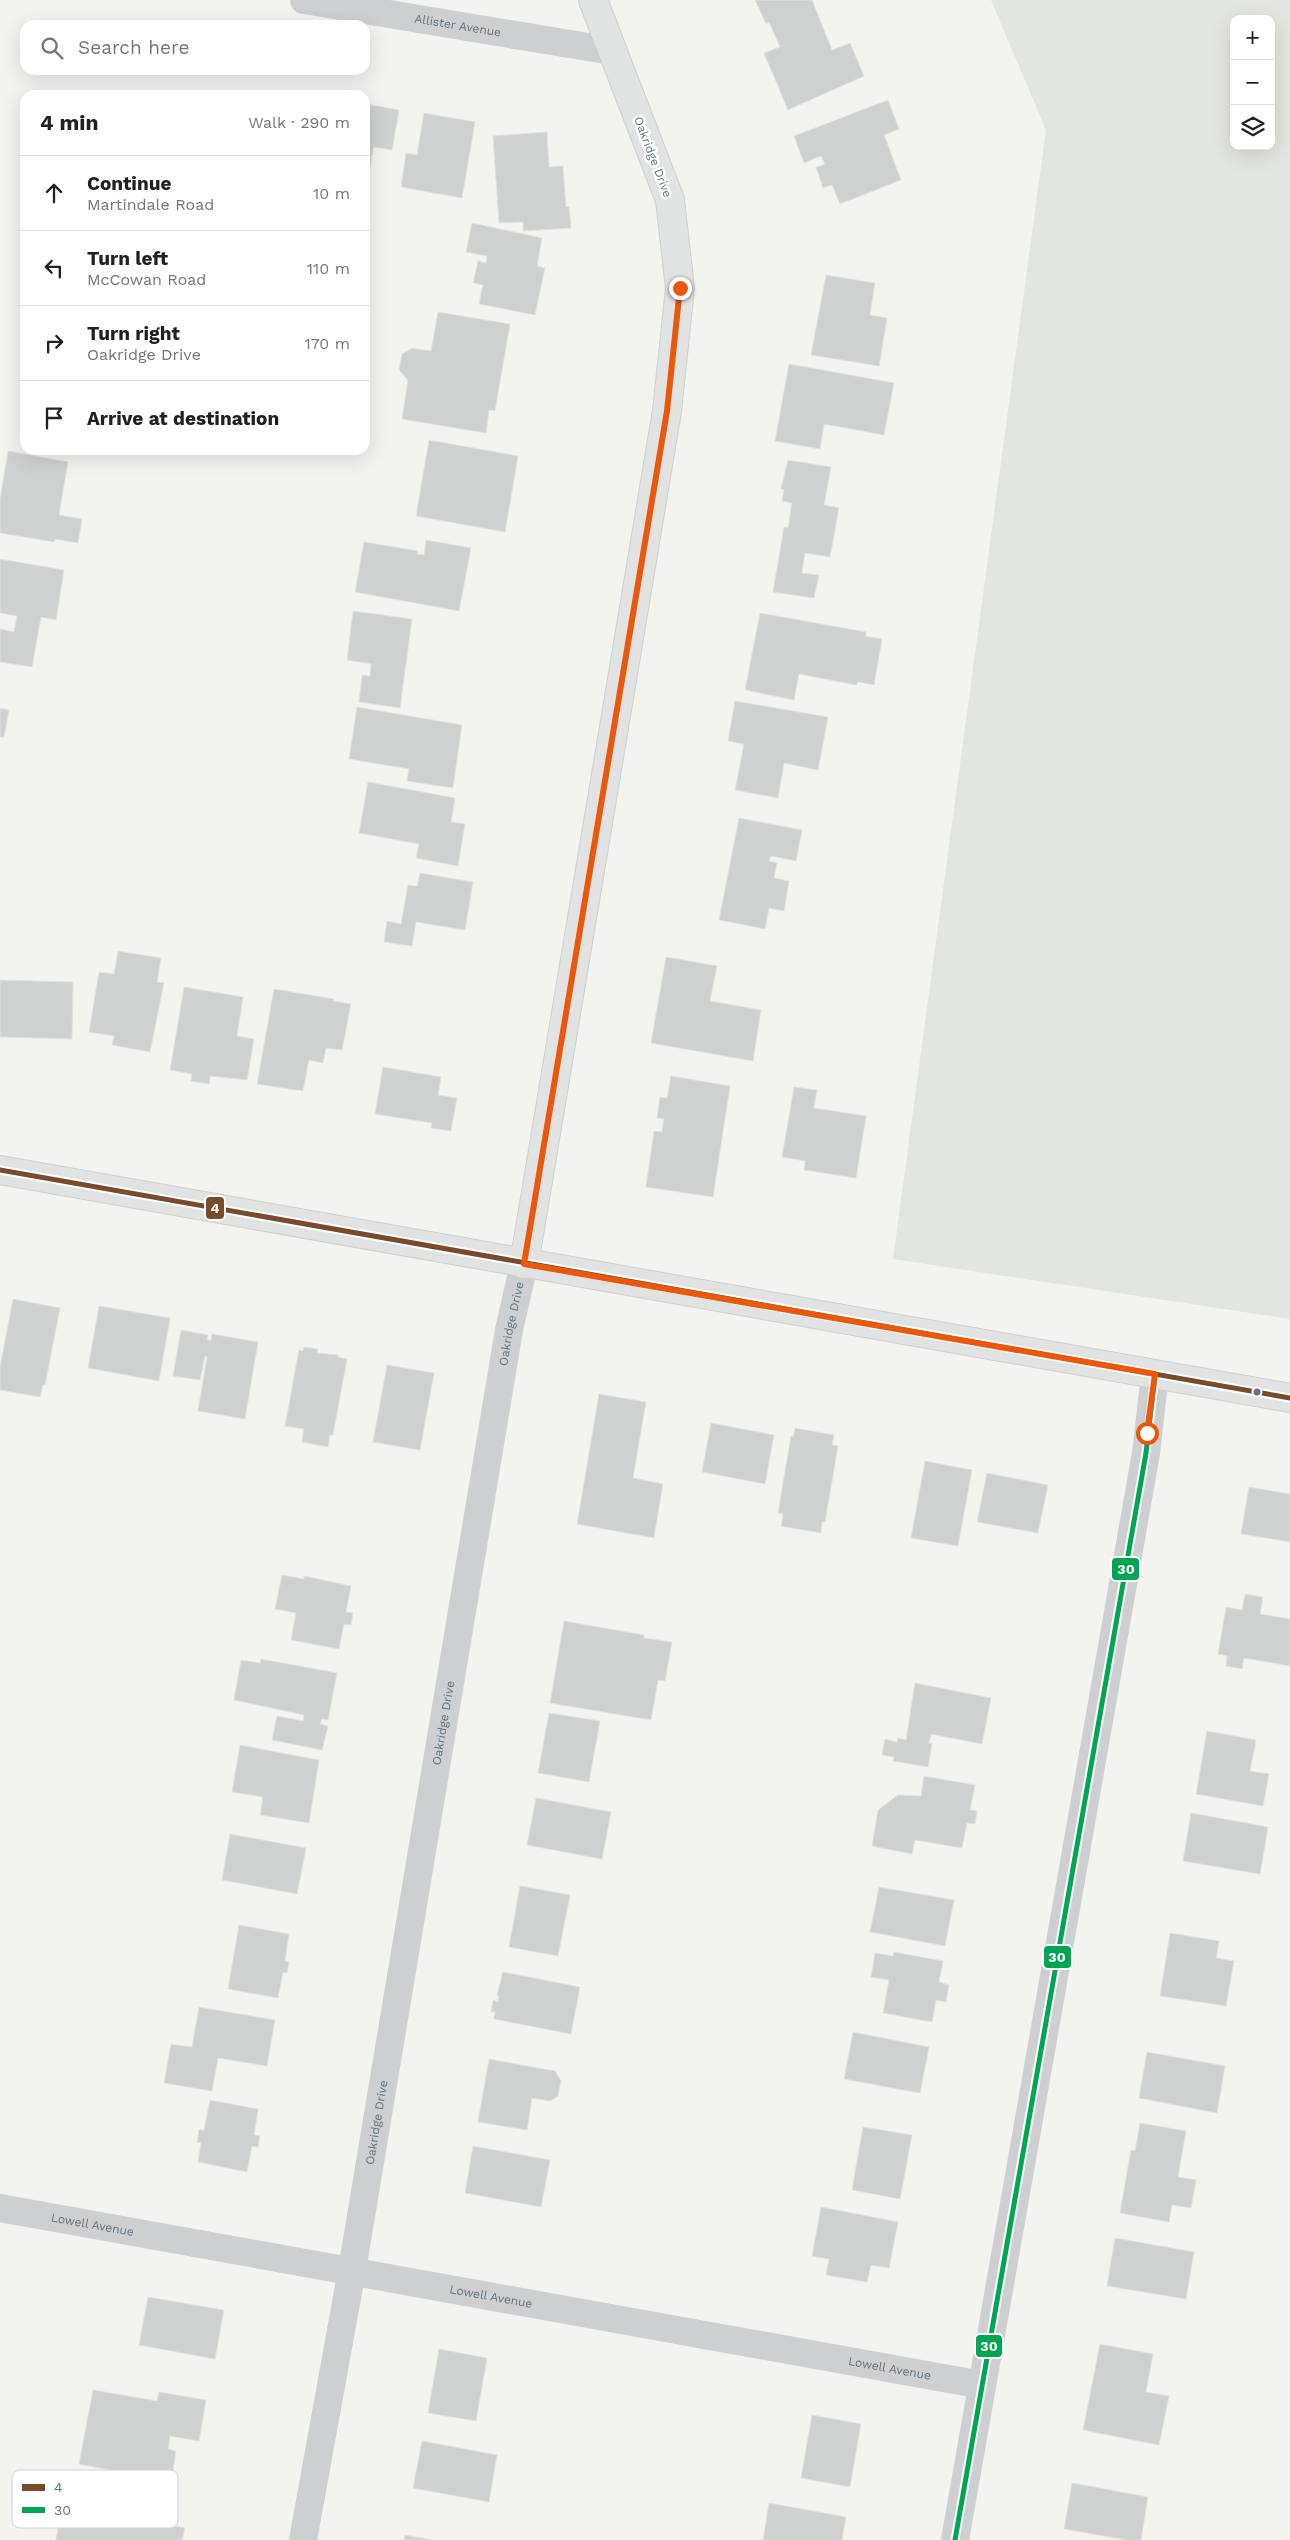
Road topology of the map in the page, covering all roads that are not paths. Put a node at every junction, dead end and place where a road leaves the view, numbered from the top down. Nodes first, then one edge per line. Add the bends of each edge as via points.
1 (304, 0) edge
2 (592, 0) edge
3 (612, 51) junction
4 (0, 1170) edge
5 (524, 1264) junction
6 (1155, 1374) junction
7 (1290, 1398) edge
8 (0, 2208) edge
9 (352, 2270) junction
10 (982, 2385) junction
11 (303, 2540) edge
12 (955, 2540) edge

1 - 3 street, Allister Avenue
2 - 3 street, Oakridge Drive
3 - 5 street, Oakridge Drive via 670,200 680,288 667,411
4 - 5 street
5 - 6 street
5 - 9 street, Oakridge Drive via 509,1330
6 - 7 street
6 - 10 street via 1146,1453
8 - 9 street, Lowell Avenue
9 - 10 street, Lowell Avenue
9 - 11 street, Oakridge Drive
10 - 12 street

